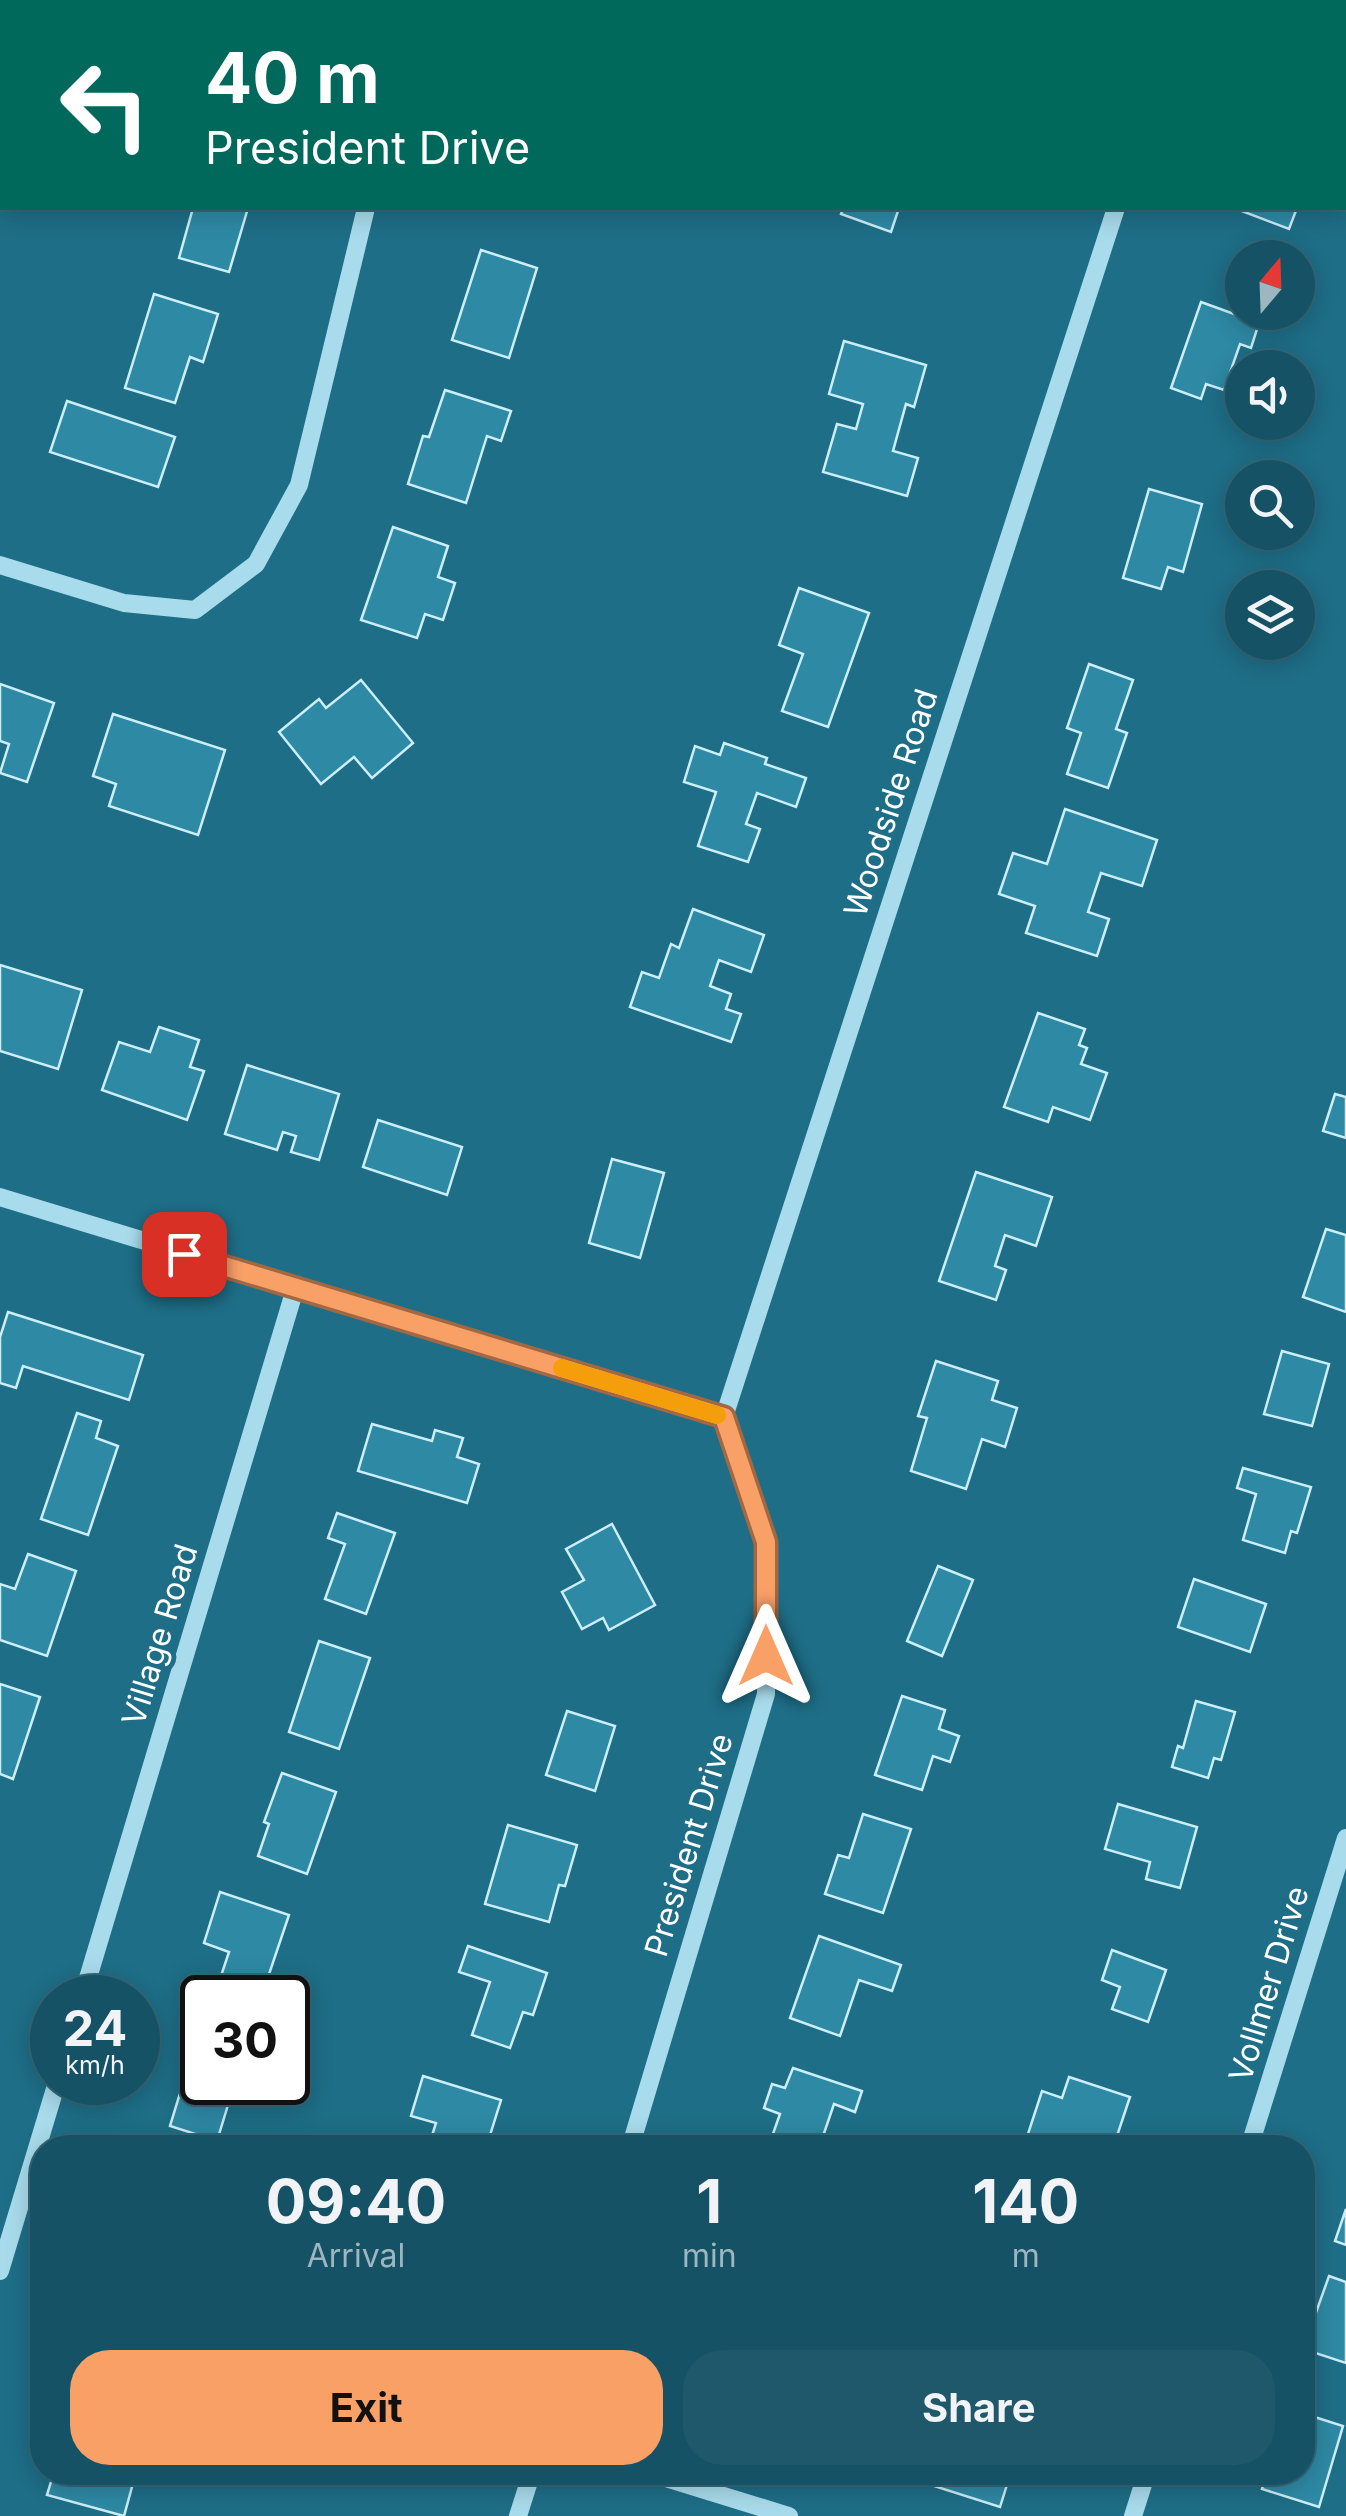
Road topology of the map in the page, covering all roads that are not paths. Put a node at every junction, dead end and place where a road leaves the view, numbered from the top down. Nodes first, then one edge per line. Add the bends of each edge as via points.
1 (366, 210) edge
2 (1115, 210) edge
3 (0, 565) edge
4 (0, 1196) edge
5 (295, 1289) junction
6 (724, 1417) junction
7 (1346, 1838) edge
8 (89, 1975) edge
9 (49, 2105) edge
10 (40, 2135) edge
11 (634, 2135) edge
12 (1253, 2135) edge
13 (30, 2170) edge
14 (0, 2271) edge
15 (528, 2485) edge
16 (688, 2485) edge
17 (1143, 2485) edge
18 (518, 2516) edge
19 (789, 2516) edge
20 (1133, 2516) edge

1 - 3 street via 299,485 256,564 195,610 124,603
2 - 6 street, Woodside Road
4 - 5 street
5 - 6 street
5 - 8 street, Village Road
6 - 11 street, President Drive via 766,1542 766,1694
7 - 12 street, Vollmer Drive
9 - 10 street
13 - 14 street
15 - 18 street
16 - 19 street
17 - 20 street

